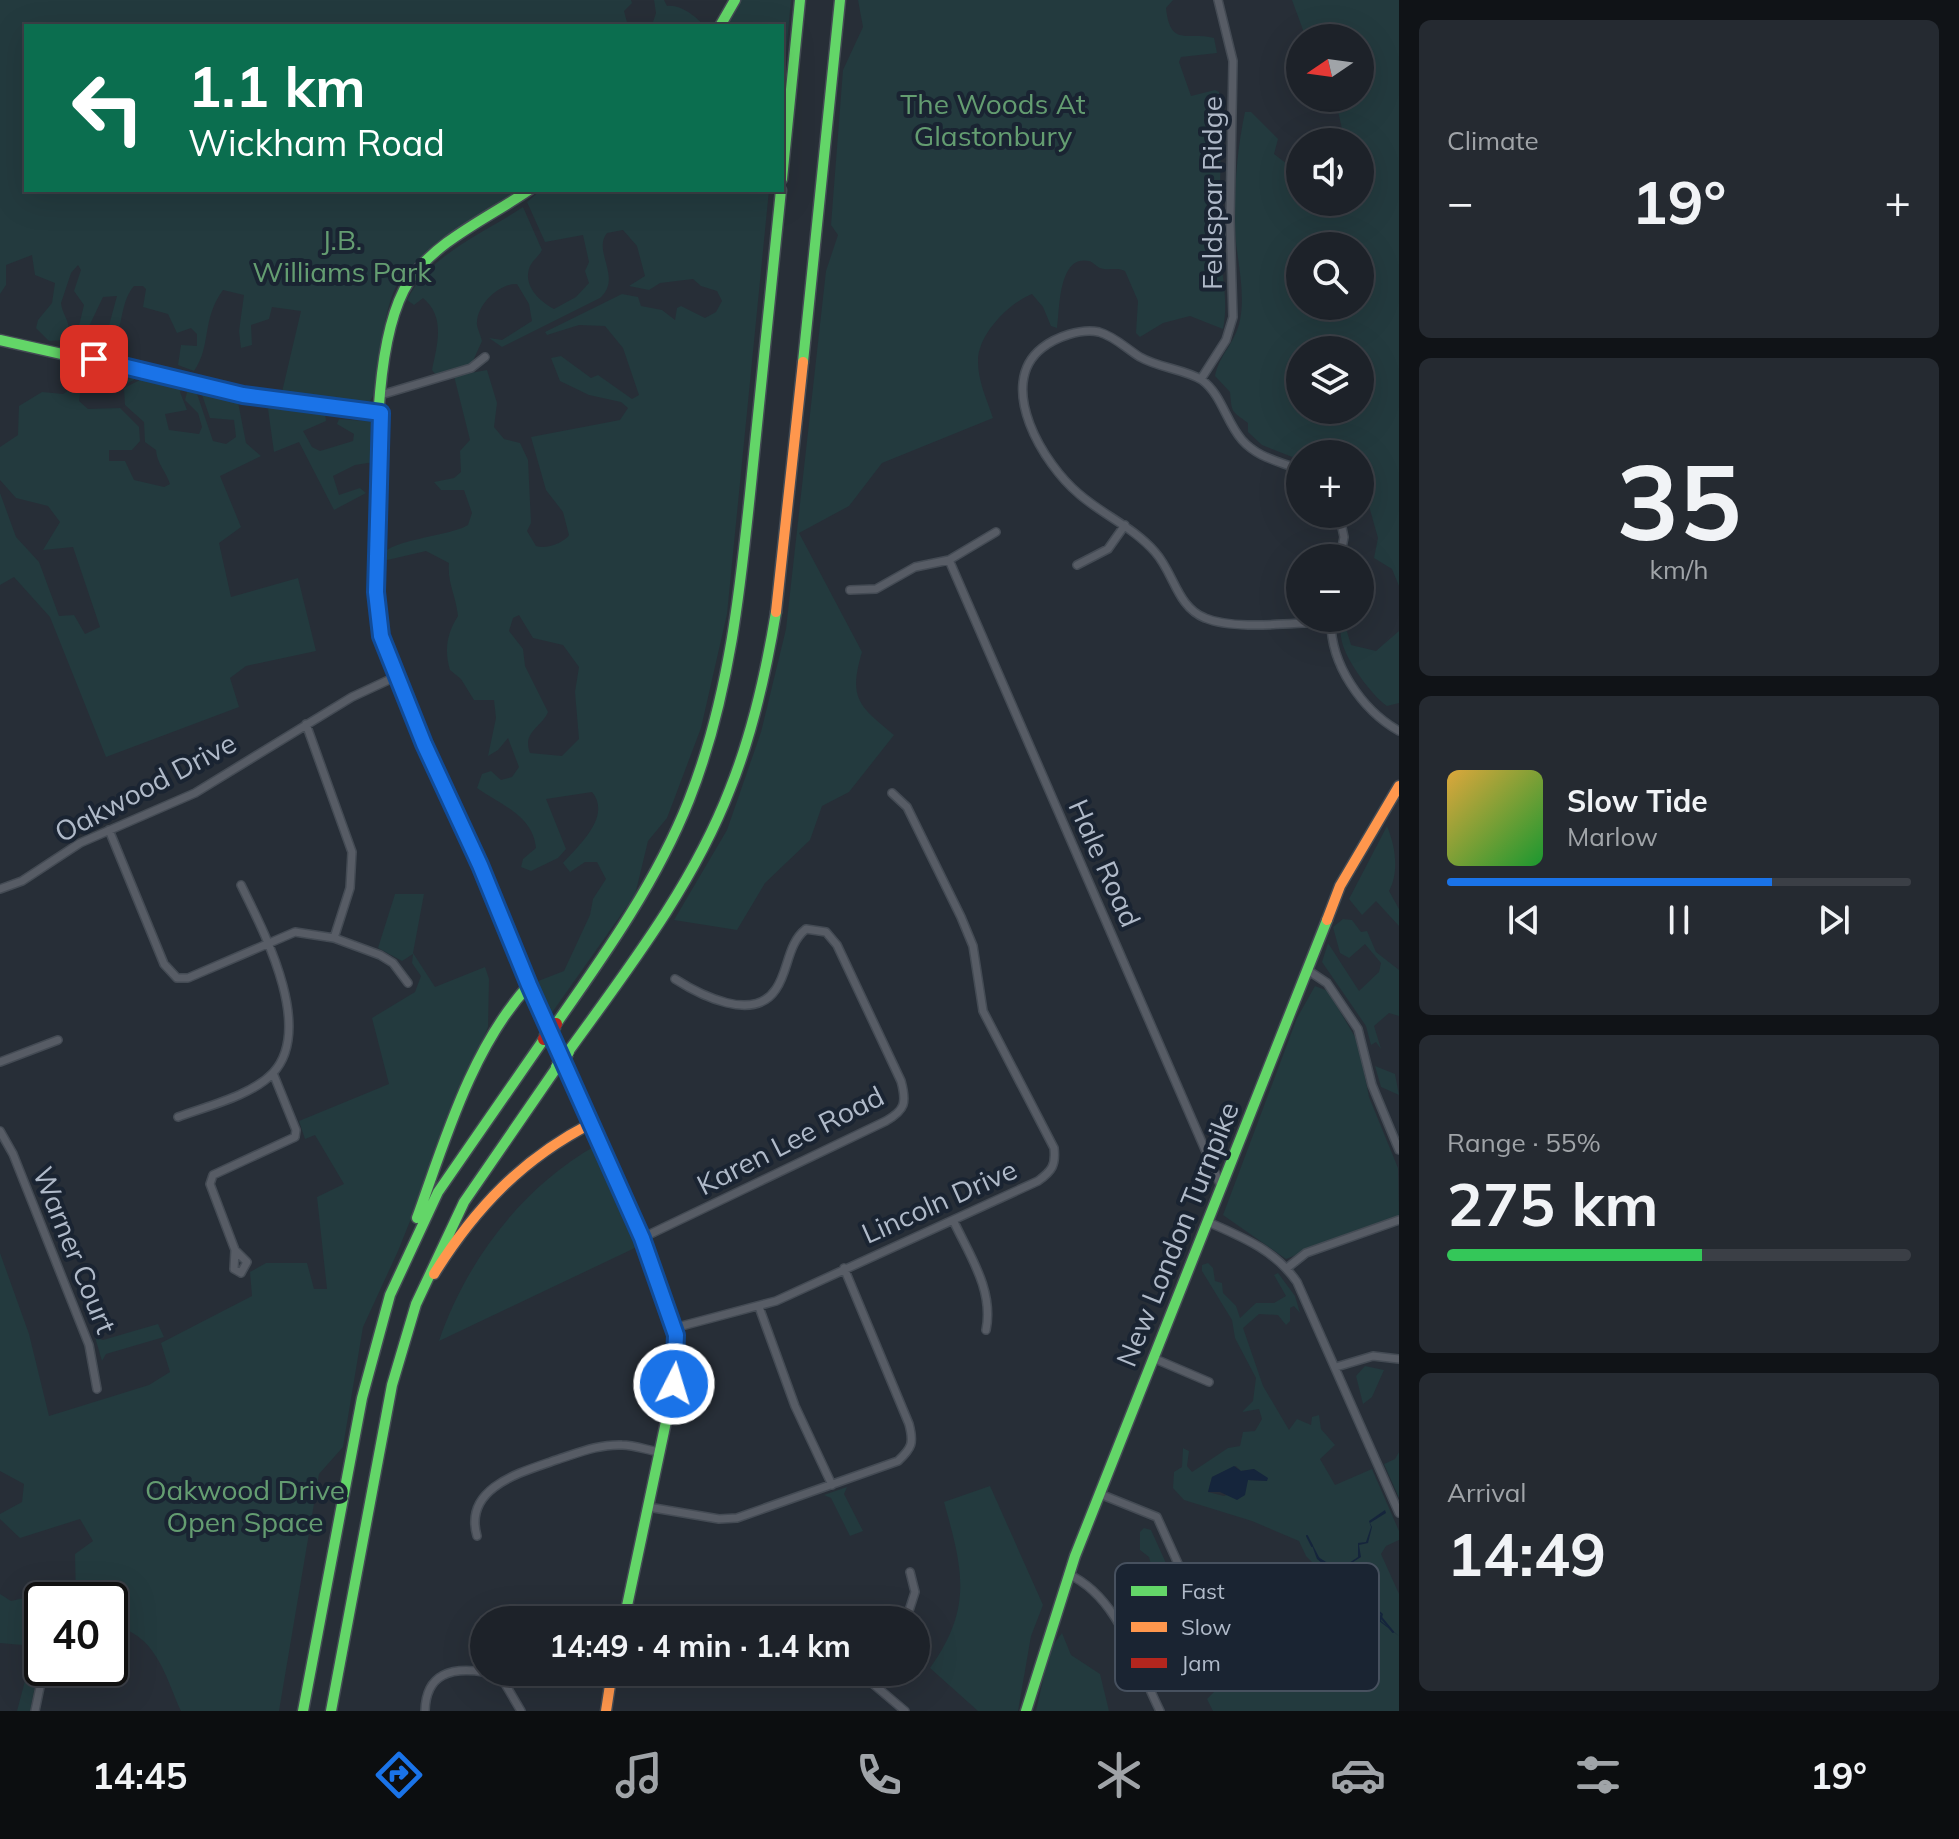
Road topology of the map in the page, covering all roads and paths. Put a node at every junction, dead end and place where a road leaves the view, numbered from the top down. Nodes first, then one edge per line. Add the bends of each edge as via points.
1 (735, 0) edge
2 (800, 0) edge
3 (840, 0) edge
4 (1218, 0) edge
5 (721, 24) edge
6 (784, 159) edge
7 (526, 192) edge
8 (781, 192) edge
9 (0, 340) edge
10 (485, 357) dead end
11 (1201, 379) junction
12 (384, 394) junction
13 (381, 413) junction
14 (1286, 465) edge
15 (1125, 525) junction
16 (996, 532) dead end
17 (949, 560) junction
18 (1077, 565) dead end
19 (850, 590) dead end
20 (1286, 621) edge
21 (1333, 632) edge
22 (395, 677) junction
23 (306, 724) junction
24 (1399, 731) edge
25 (1399, 786) edge
26 (892, 793) dead end
27 (109, 830) junction
28 (241, 885) dead end
29 (0, 889) edge
30 (334, 938) junction
31 (269, 942) junction
32 (1309, 971) junction
33 (675, 979) dead end
34 (408, 983) dead end
35 (529, 985) junction
36 (58, 1040) dead end
37 (0, 1062) edge
38 (273, 1073) junction
39 (178, 1117) dead end
40 (592, 1123) junction
41 (0, 1131) edge
42 (1399, 1150) edge
43 (1220, 1184) junction
44 (1399, 1220) edge
45 (954, 1222) junction
46 (1208, 1222) junction
47 (642, 1238) junction
48 (235, 1250) dead end
49 (405, 1258) junction
50 (844, 1268) junction
51 (1287, 1268) junction
52 (416, 1304) junction
53 (759, 1307) junction
54 (674, 1328) junction
55 (986, 1330) dead end
56 (1153, 1358) junction
57 (1399, 1359) edge
58 (1336, 1367) junction
59 (1209, 1382) dead end
60 (97, 1389) dead end
61 (659, 1452) junction
62 (832, 1485) junction
63 (1100, 1494) junction
64 (648, 1507) junction
65 (1399, 1513) edge
66 (477, 1536) dead end
67 (1178, 1563) edge
68 (910, 1572) dead end
69 (1068, 1574) junction
70 (627, 1606) edge
71 (910, 1606) edge
72 (1115, 1618) edge
73 (470, 1670) edge
74 (40, 1686) edge
75 (506, 1686) edge
76 (610, 1686) edge
77 (877, 1686) edge
78 (1150, 1691) edge
79 (35, 1711) edge
80 (303, 1711) edge
81 (331, 1711) edge
82 (425, 1711) edge
83 (521, 1711) edge
84 (606, 1711) edge
85 (905, 1711) edge
86 (1026, 1711) edge
87 (1160, 1711) edge

1 - 5 main road
2 - 6 main road
3 - 52 main road, bridge via 781,583 759,701 733,783 655,932 464,1202
4 - 11 street, Feldspar Ridge via 1233,61 1233,317 1226,340
7 - 12 main road via 431,257 409,281 390,332
8 - 49 main road, bridge via 739,599 720,705 693,790 655,874 616,939 450,1172
9 - 13 main road via 243,395
10 - 12 street via 471,368
11 - 14 street via 1241,439 1260,456
11 - 15 street via 1141,358 1099,332 1064,336 1030,359 1022,379 1023,400 1056,472
12 - 13 main road
13 - 22 main road via 376,604
15 - 18 street via 1108,549
15 - 20 street via 1158,554 1187,607 1204,618 1226,623
16 - 17 street
17 - 19 street via 915,567 876,589
17 - 43 street, Hale Road
21 - 24 street via 1339,661 1360,699
22 - 23 street, Oakwood Drive
22 - 35 main road
23 - 27 street, Oakwood Drive via 195,793
23 - 30 street via 352,852 350,888
25 - 32 main road, New London Turnpike via 1340,886
26 - 45 street, Lincoln Drive via 907,807 961,917 973,946 983,1011 1054,1148 1051,1171 1038,1181
27 - 29 street, Oakwood Drive
27 - 31 street via 164,964 177,978 188,978
28 - 31 street
30 - 31 street via 295,932
30 - 34 street via 393,963
31 - 38 street via 289,1034 287,1050
32 - 42 street via 1327,983 1358,1029 1372,1085
32 - 43 main road, New London Turnpike
33 - 47 street, Karen Lee Road via 726,1003 751,1005 767,1000 777,989 797,936 806,929 826,932 901,1081 906,1103 902,1112 886,1121
35 - 40 main road
35 - 49 main road via 513,1000 488,1045
36 - 37 street
38 - 39 street
38 - 48 street via 295,1137 213,1175 210,1184
40 - 47 main road
40 - 52 main road via 540,1152 503,1181
41 - 60 street, Warner Court via 89,1345
43 - 46 main road, New London Turnpike
44 - 51 street via 1306,1253
45 - 50 street, Lincoln Drive
45 - 55 street via 984,1288
46 - 51 street via 1260,1246
46 - 56 main road, New London Turnpike
47 - 54 main road
49 - 80 main road via 365,1382
50 - 53 street, Lincoln Drive
50 - 62 street via 913,1441 898,1461
51 - 58 street via 1307,1299
52 - 81 main road via 392,1385
53 - 54 street, Lincoln Drive
53 - 62 street via 795,1406
54 - 61 main road via 677,1365
56 - 59 street
56 - 63 main road, New London Turnpike
57 - 58 street via 1373,1356
58 - 65 street
61 - 64 main road
61 - 66 street via 623,1445 596,1447 513,1475 481,1501 474,1516
62 - 64 street via 737,1518
63 - 67 street via 1157,1517
63 - 69 main road, New London Turnpike
64 - 70 main road
68 - 71 street via 915,1592
69 - 72 street via 1092,1586
69 - 86 main road, New London Turnpike
73 - 82 street via 446,1672 435,1680
74 - 79 street
75 - 83 street
76 - 84 main road
77 - 85 street
78 - 87 street

